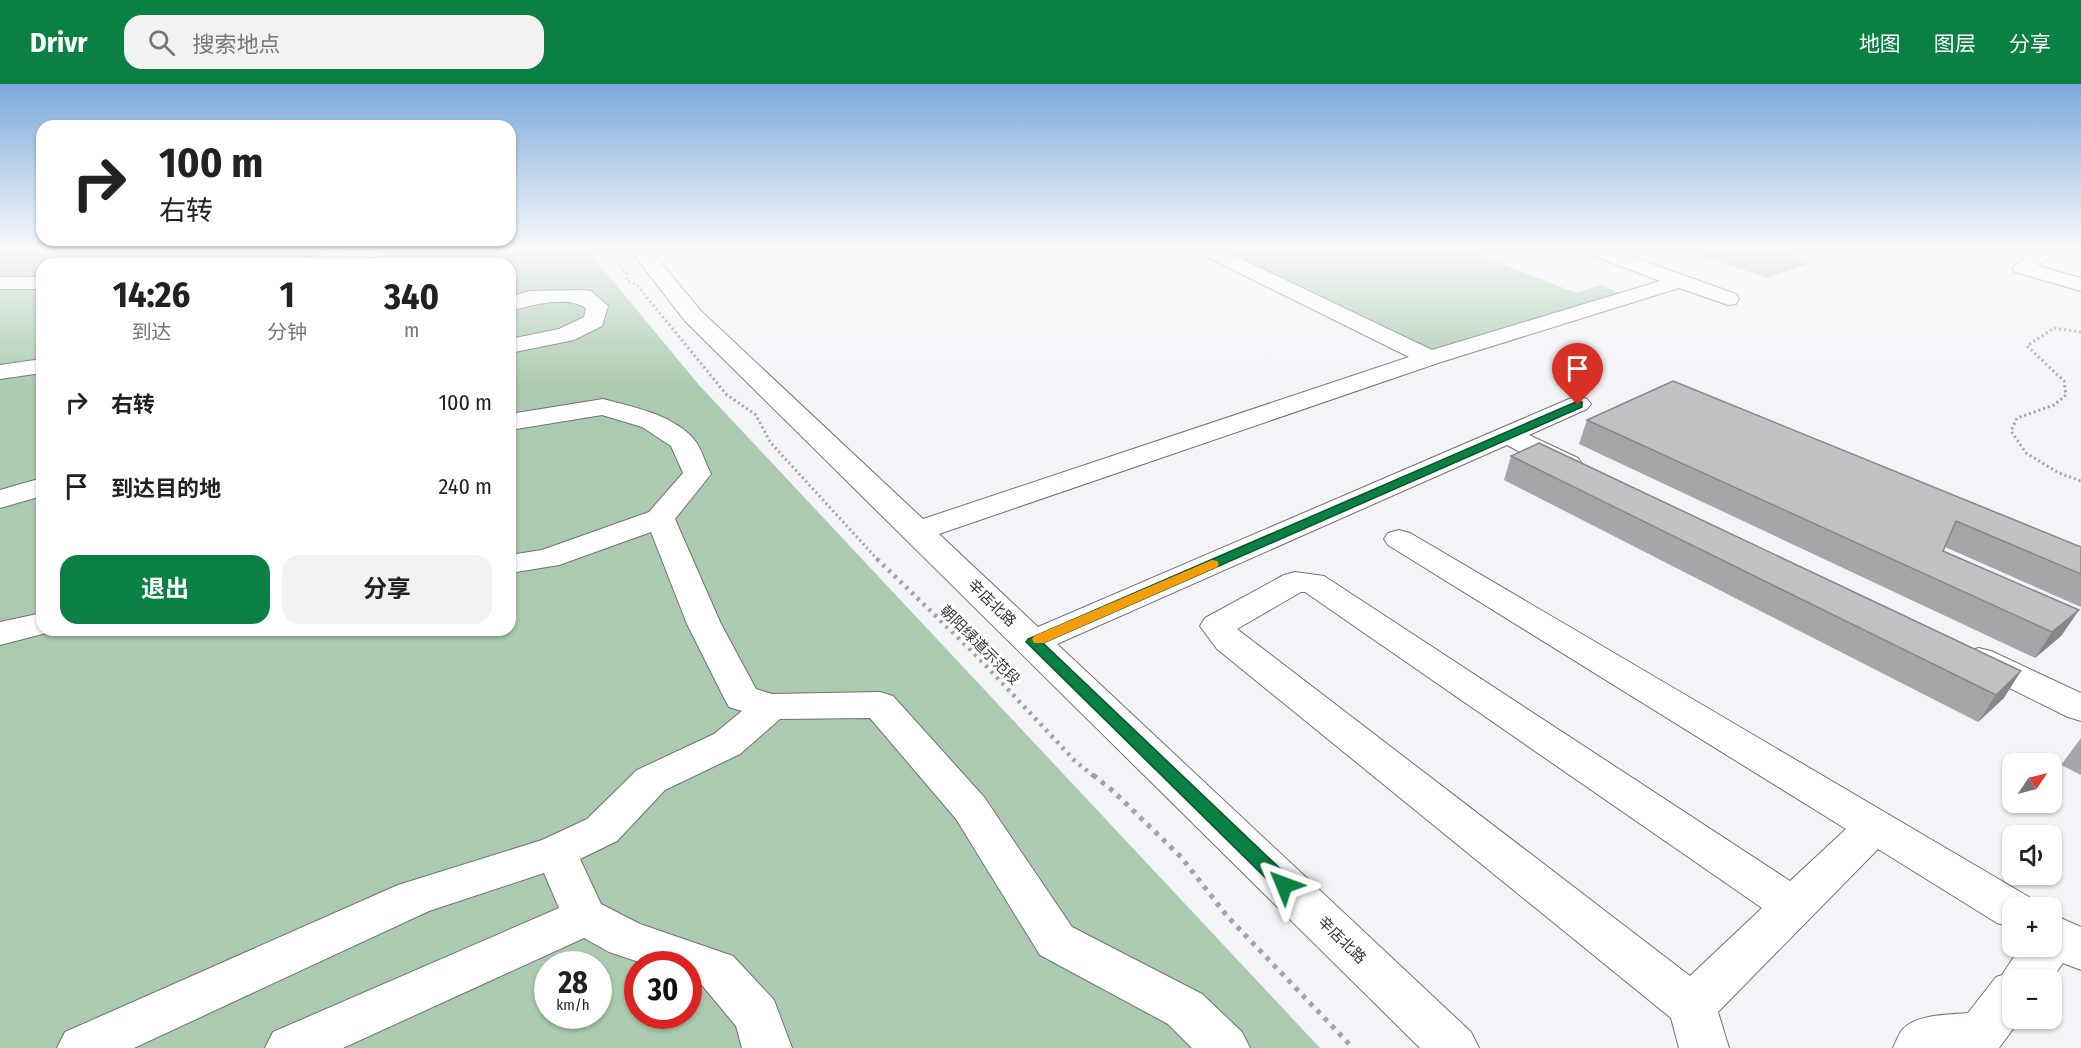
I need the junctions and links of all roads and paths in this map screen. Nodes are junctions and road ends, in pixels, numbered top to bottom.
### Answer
1 (646, 296) edge
2 (677, 296) edge
3 (1302, 296) edge
4 (1632, 296) edge
5 (1720, 296) edge
6 (1728, 299) dead end
7 (516, 302) edge
8 (2081, 332) edge
9 (516, 345) edge
10 (1430, 358) junction
11 (36, 367) edge
12 (0, 372) edge
13 (1578, 405) dead end
14 (516, 421) edge
15 (1507, 435) junction
16 (1593, 477) edge
17 (2081, 481) edge
18 (36, 490) edge
19 (0, 499) edge
20 (36, 504) edge
21 (0, 513) edge
22 (660, 518) junction
23 (918, 531) junction
24 (1399, 539) dead end
25 (516, 563) edge
26 (36, 625) edge
27 (0, 634) edge
28 (1033, 642) junction
29 (1951, 646) edge
30 (771, 707) junction
31 (2081, 708) edge
32 (1875, 826) junction
33 (556, 852) junction
34 (2002, 902) edge
35 (1793, 906) junction
36 (585, 917) junction
37 (2044, 957) edge
38 (2033, 969) edge
39 (2002, 1018) edge
40 (1698, 1027) edge
41 (1992, 1041) edge
42 (82, 1048) edge
43 (290, 1048) edge
44 (767, 1048) edge
45 (1225, 1048) edge
46 (1353, 1048) edge
47 (1454, 1048) edge
48 (1918, 1048) edge

1 - 46 path, 朝阳绿道示范段
2 - 23 street, 辛店北路
3 - 10 street
4 - 10 street
5 - 6 street
7 - 9 street
8 - 17 path
10 - 23 street
11 - 12 street
13 - 15 street
14 - 22 street
15 - 16 street
15 - 28 street
18 - 19 street
20 - 21 street
22 - 25 street
22 - 30 street
23 - 28 street, 辛店北路
24 - 32 street
26 - 27 street
28 - 47 street, 辛店北路
29 - 31 street
30 - 33 street
30 - 45 street
32 - 34 street
32 - 35 street
33 - 36 street
33 - 42 street
35 - 40 street
35 - 40 street
36 - 43 street
36 - 44 street
37 - 38 street
39 - 41 street
41 - 48 street

